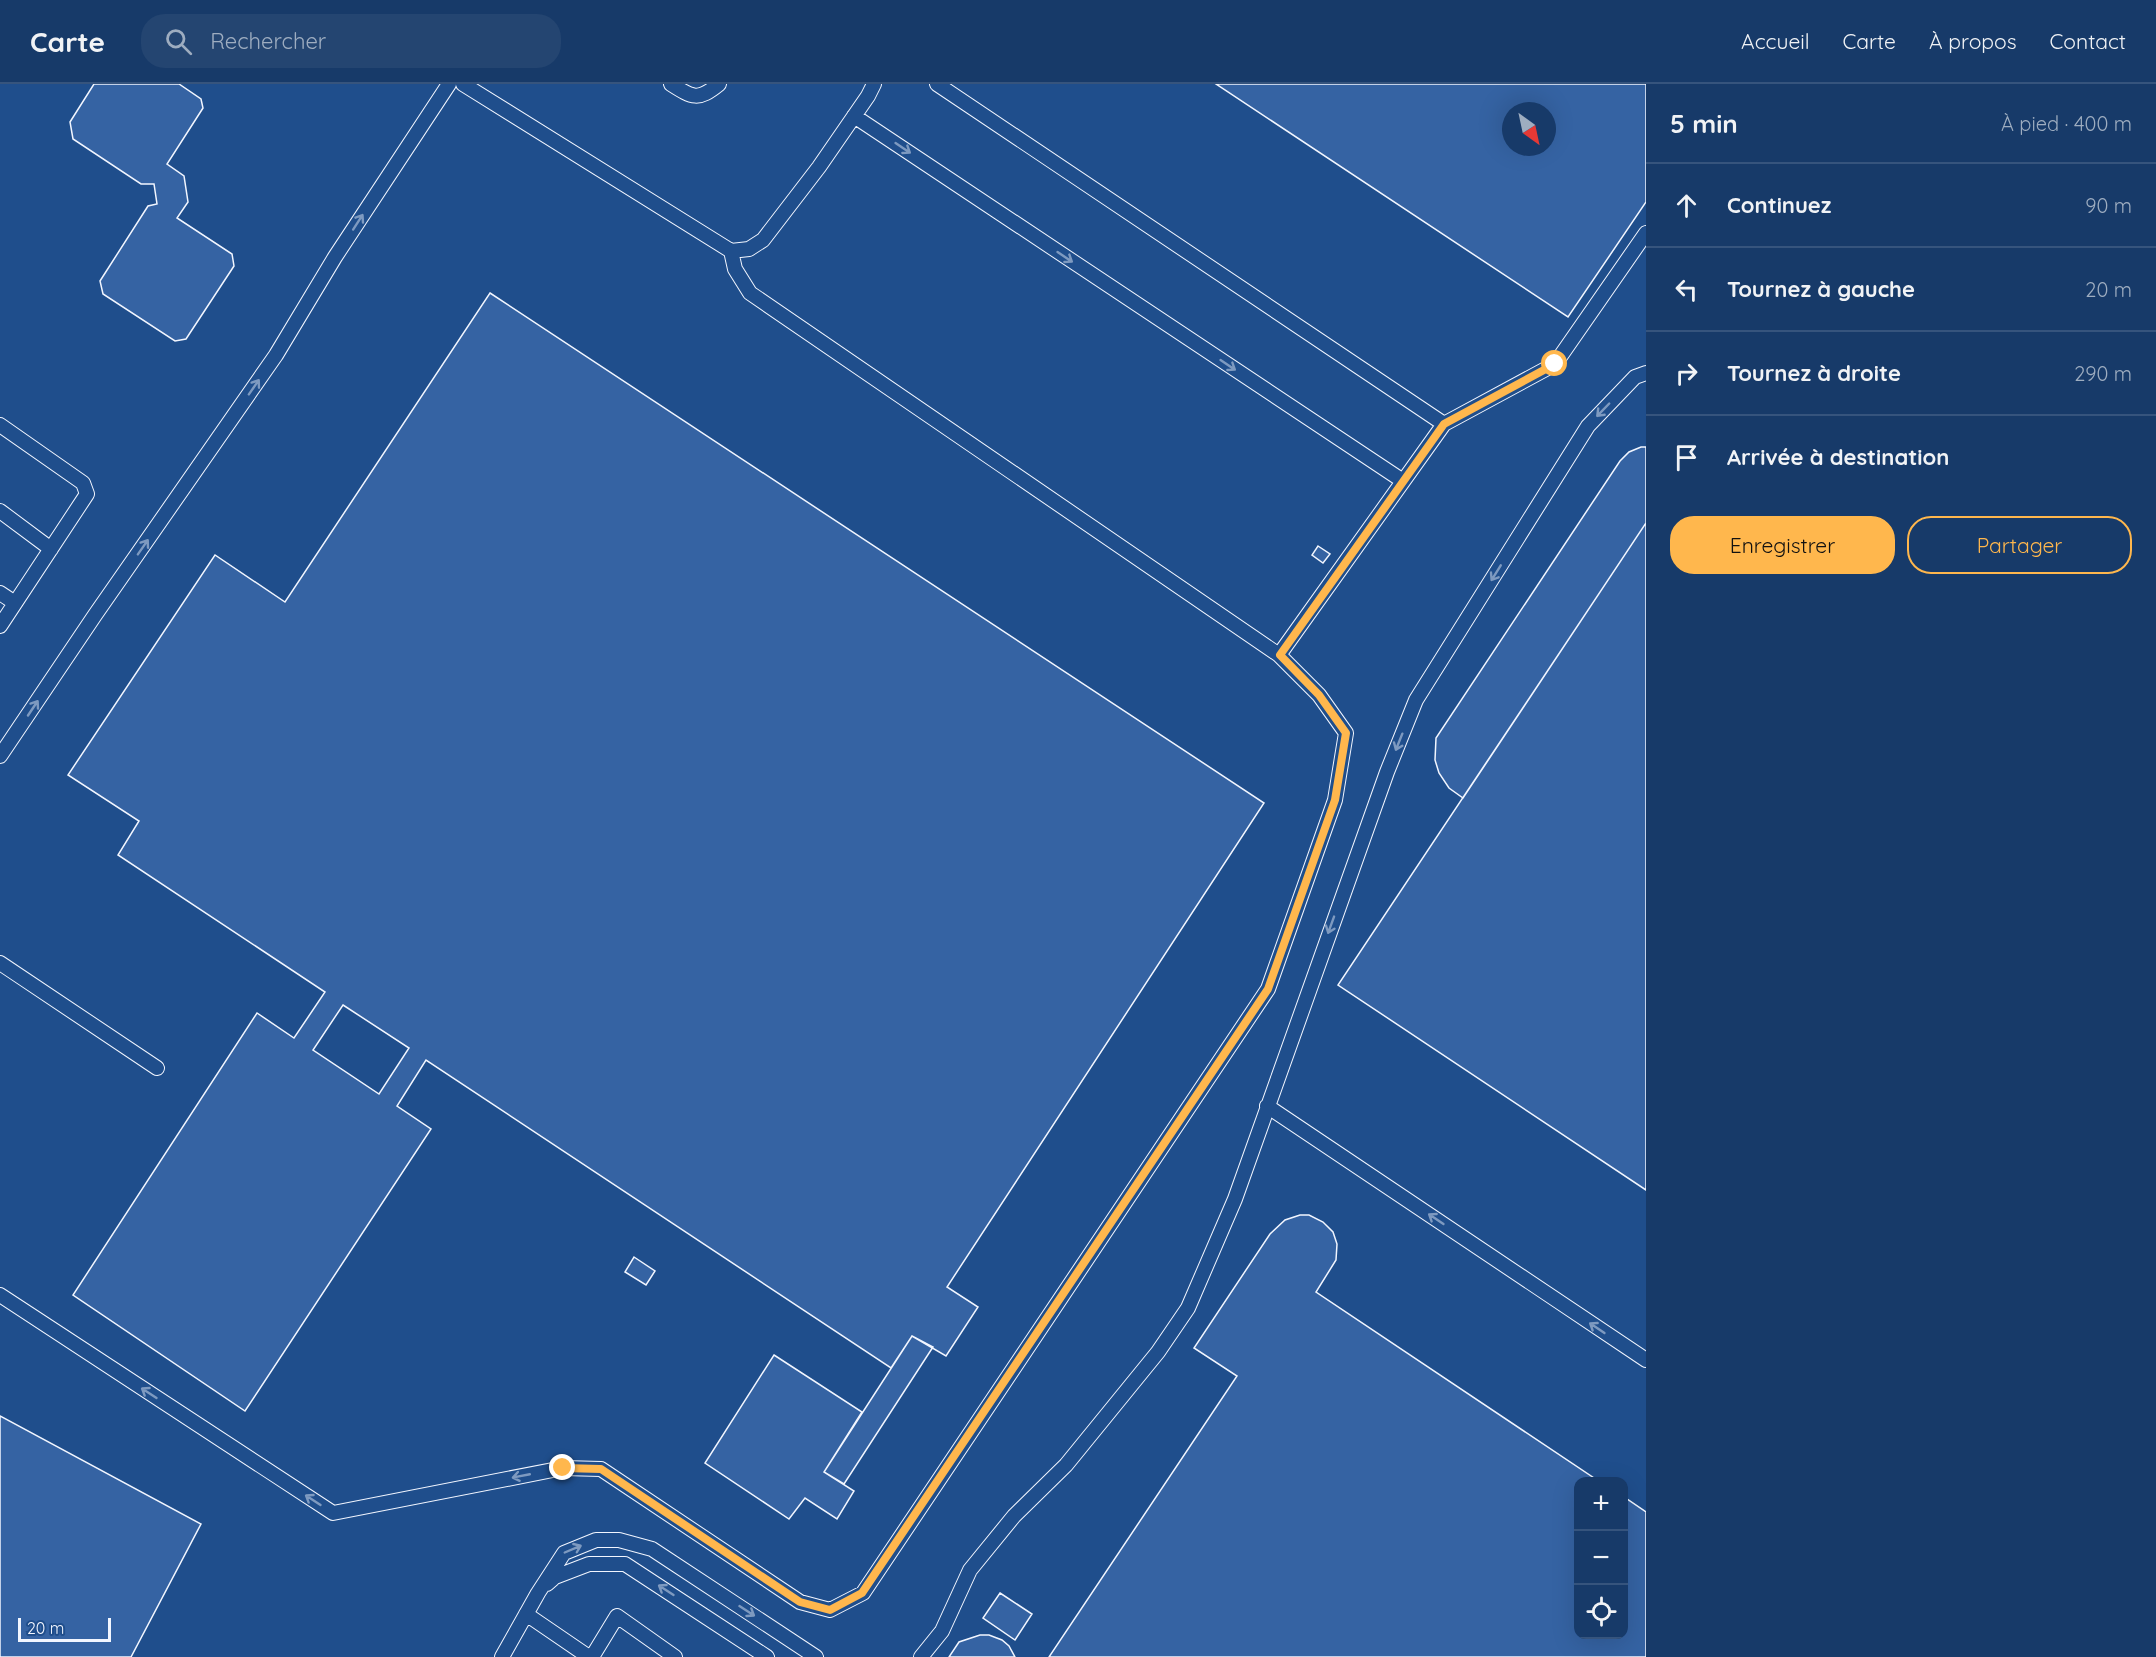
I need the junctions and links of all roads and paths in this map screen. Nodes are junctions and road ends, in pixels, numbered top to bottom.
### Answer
1 (449, 84) edge
2 (462, 84) edge
3 (671, 84) edge
4 (719, 84) edge
5 (874, 84) edge
6 (937, 84) edge
7 (854, 116) junction
8 (1646, 233) edge
9 (731, 250) junction
10 (1646, 373) edge
11 (1444, 424) junction
12 (0, 425) edge
13 (1403, 481) junction
14 (0, 511) edge
15 (51, 549) junction
16 (0, 593) edge
17 (15, 603) junction
18 (0, 626) edge
19 (1280, 655) junction
20 (0, 756) edge
21 (0, 963) edge
22 (157, 1068) dead end
23 (1267, 1106) junction
24 (0, 1295) edge
25 (1646, 1360) edge
26 (538, 1593) junction
27 (526, 1614) junction
28 (502, 1657) edge
29 (591, 1657) edge
30 (675, 1657) edge
31 (767, 1657) edge
32 (816, 1657) edge
33 (921, 1657) edge

20 -> 1 lane
2 - 9 lane
3 - 4 lane
5 - 7 lane
6 - 11 lane
7 - 9 lane
7 -> 13 lane
8 - 11 lane
9 - 19 lane
10 -> 23 lane
11 - 13 lane
12 - 15 lane
13 - 19 lane
14 - 15 lane
15 - 17 lane
16 - 17 lane
17 - 18 lane
19 -> 24 lane
21 - 22 lane
25 -> 23 lane
23 - 33 lane
26 - 27 lane
31 -> 26 lane
26 -> 32 lane
27 - 28 lane
27 - 29 lane
29 - 30 lane

